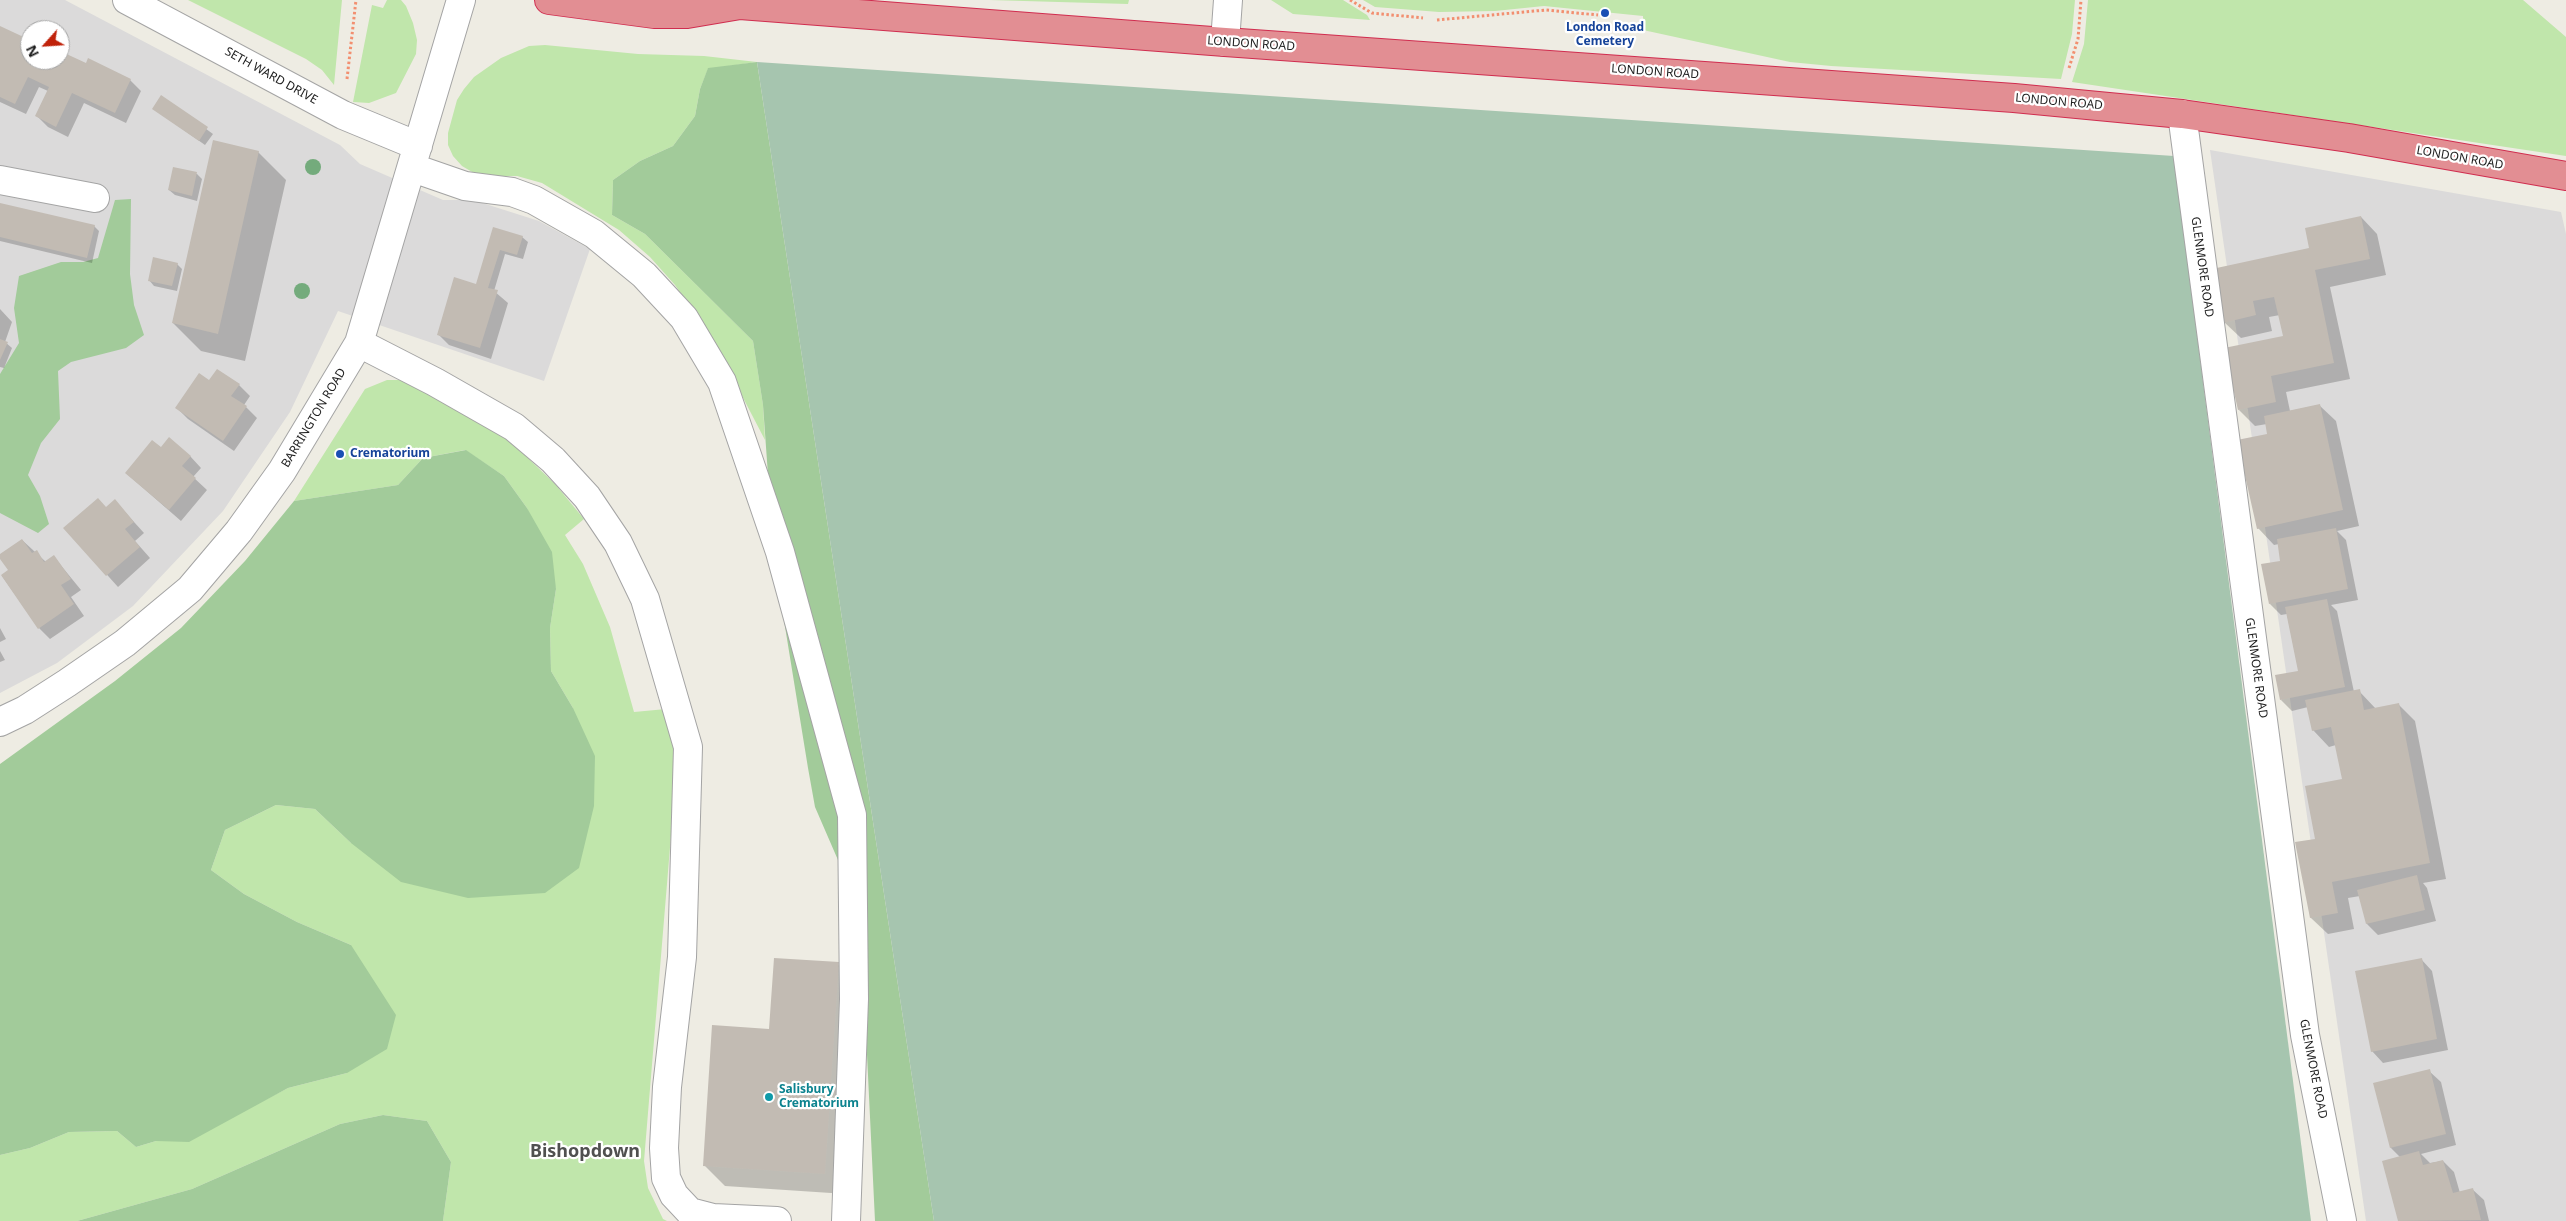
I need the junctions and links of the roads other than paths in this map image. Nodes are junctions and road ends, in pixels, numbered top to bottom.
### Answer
1 (127, 0) edge
2 (461, 0) edge
3 (549, 0) edge
4 (1228, 0) edge
5 (734, 2) edge
6 (1225, 42) junction
7 (2182, 114) junction
8 (415, 157) junction
9 (2566, 176) edge
10 (0, 180) edge
11 (95, 198) dead end
12 (359, 343) junction
13 (0, 722) edge
14 (695, 1217) edge
15 (777, 1221) edge
16 (846, 1221) edge
17 (2342, 1221) edge

1 - 8 street, SETH WARD DRIVE
2 - 8 street, BARRINGTON ROAD
3 - 5 highway, LONDON ROAD
4 - 6 street
5 - 6 highway, LONDON ROAD
6 - 7 highway, LONDON ROAD
7 - 9 highway, LONDON ROAD
7 - 17 street, GLENMORE ROAD
8 - 12 street, BARRINGTON ROAD
8 - 16 street, SETH WARD DRIVE
10 - 11 street
12 - 13 street, BARRINGTON ROAD
12 - 14 street
14 - 15 street

